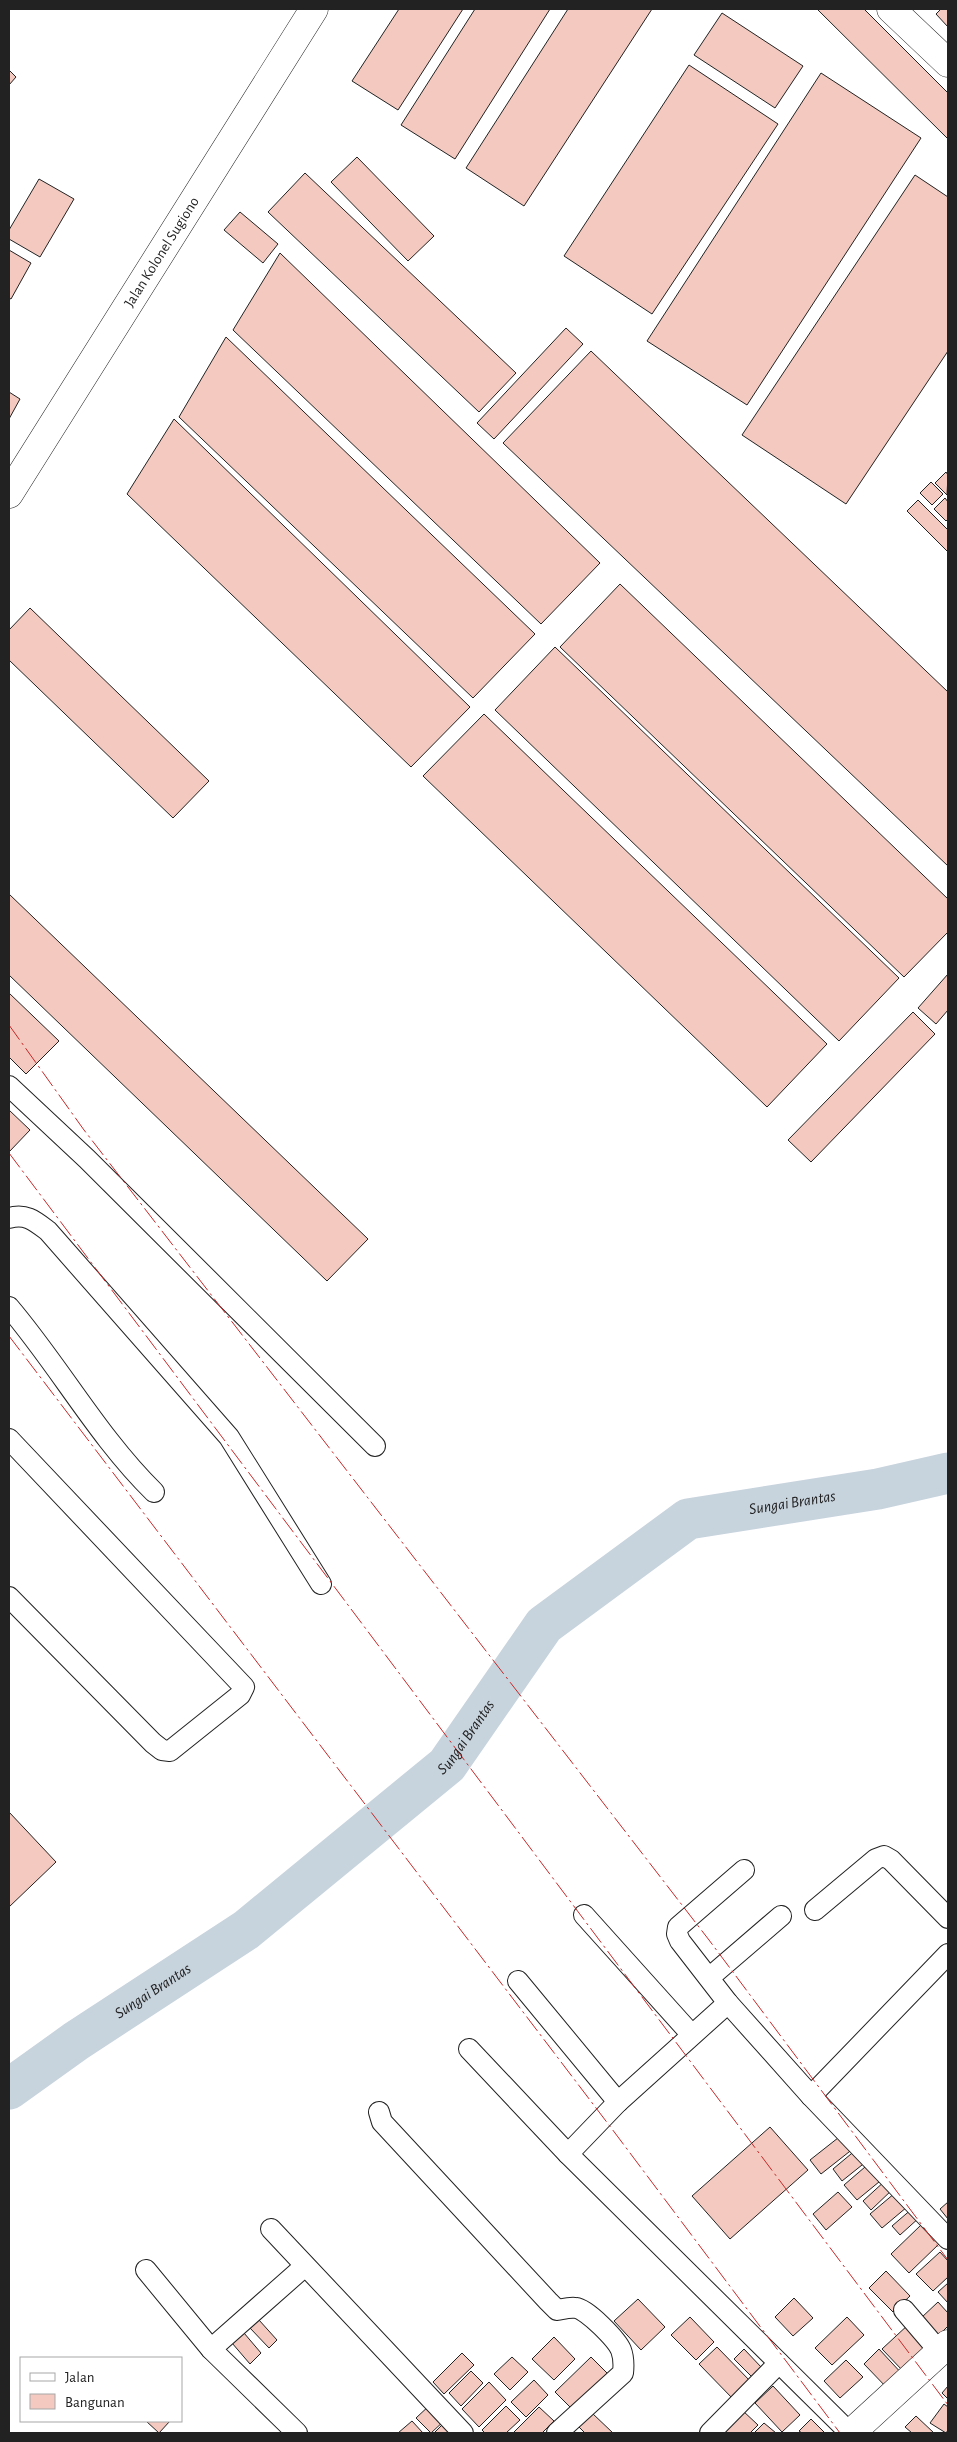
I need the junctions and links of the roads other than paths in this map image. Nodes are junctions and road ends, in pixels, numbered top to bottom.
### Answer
1 (314, 9) edge
2 (891, 9) edge
3 (948, 63) edge
4 (9, 494) edge
5 (9, 1086) edge
6 (9, 1218) edge
7 (9, 1307) edge
8 (9, 1439) edge
9 (375, 1446) dead end
10 (154, 1492) dead end
11 (321, 1584) dead end
12 (9, 1597) edge
13 (744, 1870) dead end
14 (815, 1910) dead end
15 (584, 1915) dead end
16 (781, 1916) dead end
17 (948, 1918) edge
18 (948, 1954) edge
19 (710, 1977) junction
20 (518, 1981) dead end
21 (728, 2003) junction
22 (691, 2034) junction
23 (469, 2049) dead end
24 (811, 2096) junction
25 (618, 2102) junction
26 (379, 2112) dead end
27 (568, 2154) junction
28 (271, 2229) dead end
29 (948, 2239) edge
30 (305, 2266) junction
31 (146, 2270) dead end
32 (904, 2310) dead end
33 (944, 2348) edge
34 (211, 2349) junction
35 (778, 2363) junction
36 (297, 2433) edge
37 (463, 2433) edge
38 (557, 2433) edge
39 (710, 2433) edge
40 (851, 2433) edge

1 - 4 main road, Jalan Kolonel Sugiono
2 - 3 main road
5 - 9 street
6 - 11 street
7 - 10 street
8 - 12 street
13 - 19 street
14 - 17 street
15 - 22 street
16 - 19 street
18 - 24 street
19 - 21 street
20 - 25 street
21 - 22 street
21 - 24 street
22 - 25 street
23 - 27 street
24 - 29 street
25 - 27 street
26 - 38 street
27 - 35 street
28 - 30 street
30 - 34 street
30 - 37 street
31 - 34 street
32 - 33 street
33 - 40 main road
34 - 36 street
35 - 39 street
35 - 40 street

